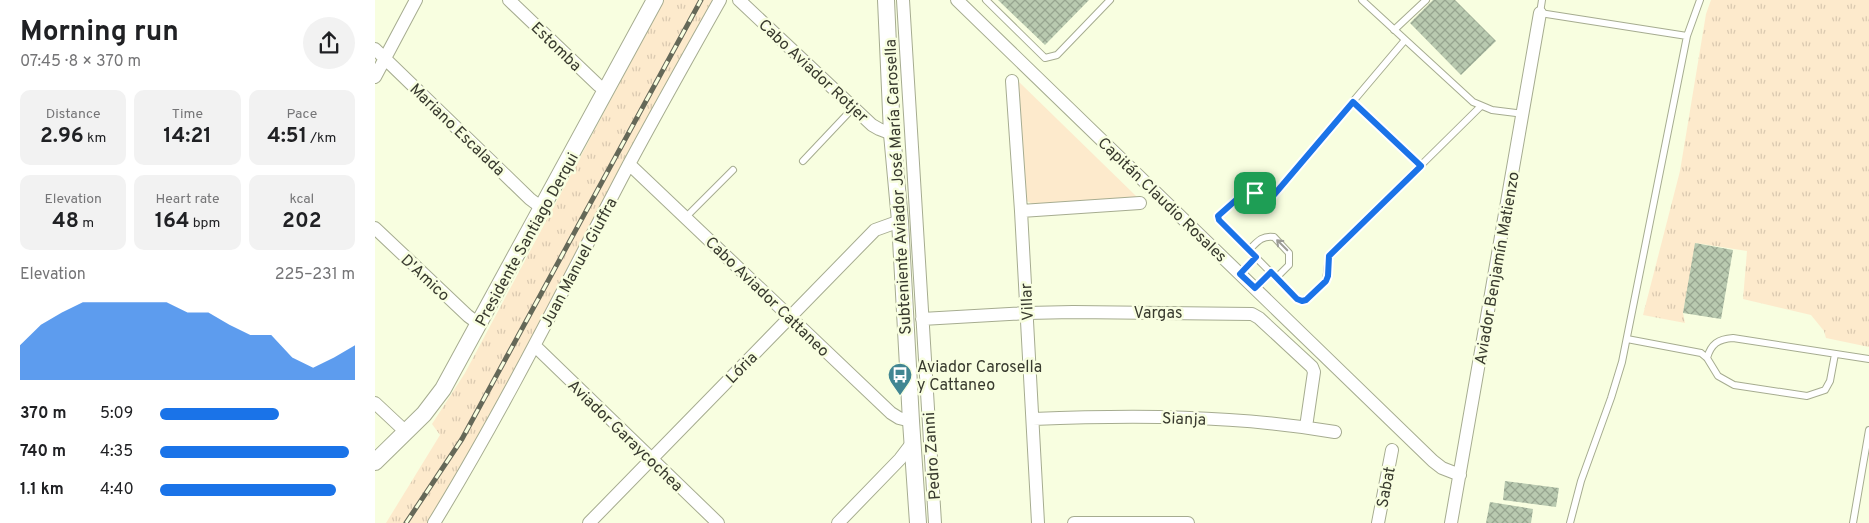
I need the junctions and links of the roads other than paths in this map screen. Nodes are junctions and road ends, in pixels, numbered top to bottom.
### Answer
1 (416, 0) edge
2 (509, 0) edge
3 (655, 0) edge
4 (720, 0) edge
5 (739, 0) edge
6 (886, 0) edge
7 (903, 0) edge
8 (957, 0) edge
9 (986, 0) edge
10 (1110, 0) edge
11 (1362, 0) edge
12 (1425, 0) edge
13 (1701, 0) edge
14 (1541, 6) edge
15 (1394, 30) junction
16 (1687, 36) junction
17 (1405, 40) junction
18 (375, 49) edge
19 (385, 58) junction
20 (375, 77) edge
21 (1013, 81) dead end
22 (606, 91) junction
23 (1353, 102) junction
24 (1481, 106) junction
25 (854, 108) junction
26 (1523, 114) junction
27 (892, 134) junction
28 (803, 161) dead end
29 (629, 164) junction
30 (1421, 166) junction
31 (733, 170) dead end
32 (1140, 204) dead end
33 (542, 208) junction
34 (1021, 211) junction
35 (685, 218) junction
36 (899, 221) junction
37 (375, 228) edge
38 (1249, 250) junction
39 (1256, 257) junction
40 (1271, 272) junction
41 (1240, 274) junction
42 (1276, 278) junction
43 (1255, 288) junction
44 (1027, 313) junction
45 (789, 318) junction
46 (922, 319) junction
47 (479, 324) junction
48 (1627, 339) junction
49 (535, 346) junction
50 (1835, 354) junction
51 (1707, 358) junction
52 (1869, 359) edge
53 (375, 403) edge
54 (1033, 419) junction
55 (911, 421) junction
56 (1307, 427) junction
57 (1869, 430) edge
58 (406, 432) junction
59 (1335, 432) dead end
60 (913, 442) junction
61 (1392, 450) dead end
62 (650, 459) junction
63 (375, 462) edge
64 (1460, 475) junction
65 (434, 523) edge
66 (589, 523) edge
67 (718, 523) edge
68 (838, 523) edge
69 (918, 523) edge
70 (935, 523) edge
71 (1038, 523) edge
72 (1074, 523) edge
73 (1188, 523) edge
74 (1378, 523) edge
75 (1451, 523) edge
76 (1570, 523) edge
77 (1853, 523) edge

1 - 19 street
2 - 22 street, Estomba
3 - 22 street, Presidente Santiago Derqui
4 - 29 street, Juan Manuel Giuffra
5 - 25 street, Cabo Aviador Rotjer
6 - 27 street, Subteniente Aviador José María Carosella
7 - 46 street, Pedro Zanni
8 - 41 street, Capitán Claudio Rosales
9 - 10 lane
11 - 15 lane
12 - 15 lane
13 - 16 lane
14 - 16 lane
14 - 26 street, Aviador Benjamín Matienzo
15 - 17 lane
16 - 48 lane
17 - 23 lane
17 - 24 lane
18 - 19 street, Mariano Escalada
19 - 20 street
19 - 33 street, Mariano Escalada
21 - 34 street, Villar
22 - 33 street, Presidente Santiago Derqui
23 - 30 lane
23 - 38 lane
24 - 26 lane
24 - 30 lane
25 - 27 street, Cabo Aviador Rotjer
25 - 28 lane
26 - 64 street, Aviador Benjamín Matienzo
27 - 36 street, Subteniente Aviador José María Carosella
29 - 35 street, Cabo Aviador Cattaneo
29 - 49 street, Juan Manuel Giuffra
30 - 42 lane
31 - 35 lane
32 - 34 street
33 - 47 street, Presidente Santiago Derqui
34 - 44 street, Villar
35 - 45 street, Cabo Aviador Cattaneo
36 - 45 street, Lória
36 - 55 street, Subteniente Aviador José María Carosella
37 - 47 street, D'Amico
38 - 39 lane
42 -> 38 lane
39 - 40 lane
39 - 41 lane
40 - 42 lane
40 - 43 lane
41 - 43 street, Capitán Claudio Rosales
43 - 64 street, Capitán Claudio Rosales
44 - 46 street, Vargas
44 - 54 street, Villar
44 - 56 street, Vargas
45 - 55 street, Cabo Aviador Cattaneo
45 - 62 street, Lória
46 - 70 street, Pedro Zanni
47 - 58 street, Presidente Santiago Derqui
48 - 51 lane
48 - 76 lane
49 - 62 street, Aviador Garaycochea
49 - 65 street, Juan Manuel Giuffra
50 - 51 lane
50 - 51 lane
50 - 52 lane
53 - 58 street
54 - 56 street, Sianja
54 - 71 street, Villar
55 - 60 street, Subteniente Aviador José María Carosella
56 - 59 street, Sianja
57 - 77 lane
58 - 63 street, Presidente Santiago Derqui
60 - 68 street
60 - 69 street, Subteniente Aviador José María Carosella
61 - 74 street, Sabat
62 - 66 street, Lória
62 - 67 street, Aviador Garaycochea
64 - 75 street, Aviador Benjamín Matienzo
72 - 73 street

